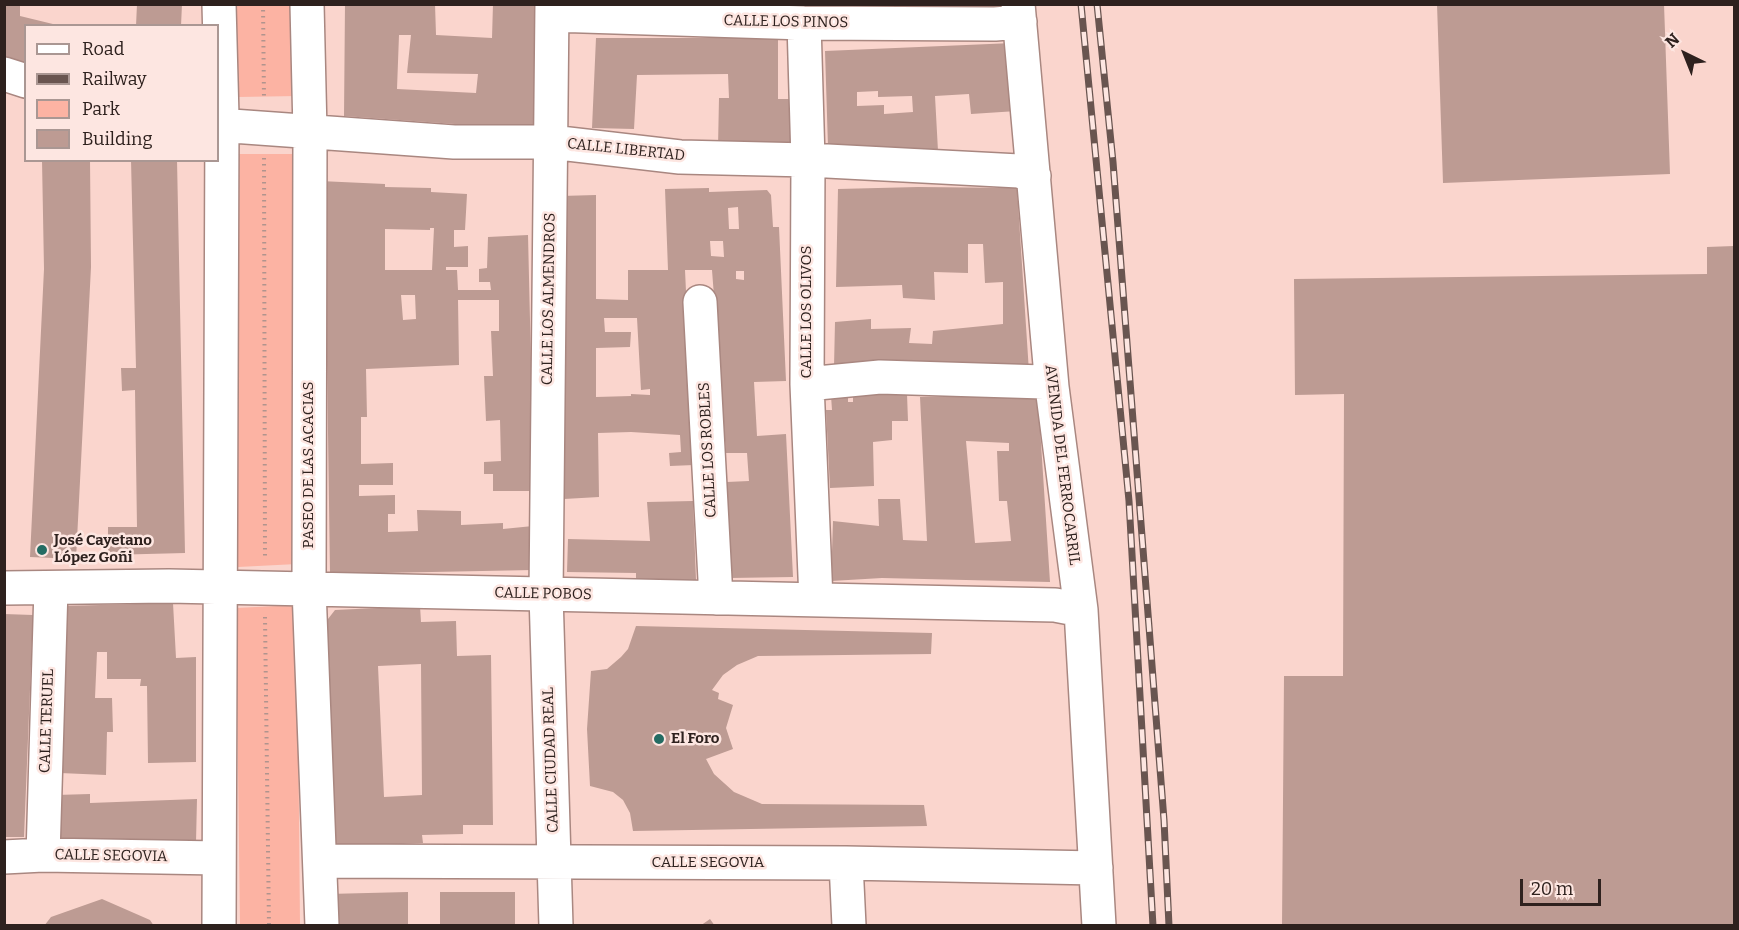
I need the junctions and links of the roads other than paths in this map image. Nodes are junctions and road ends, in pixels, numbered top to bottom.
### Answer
1 (219, 4) edge
2 (307, 4) edge
3 (552, 10) edge
4 (1019, 13) edge
5 (804, 23) junction
6 (4, 74) edge
7 (24, 80) edge
8 (220, 125) edge
9 (310, 132) junction
10 (552, 142) junction
11 (808, 160) junction
12 (1034, 176) junction
13 (700, 302) dead end
14 (807, 384) junction
15 (1052, 387) junction
16 (4, 588) edge
17 (51, 588) junction
18 (219, 588) junction
19 (309, 590) junction
20 (546, 594) junction
21 (716, 598) junction
22 (816, 600) junction
23 (1081, 610) junction
24 (43, 855) junction
25 (4, 857) edge
26 (219, 858) junction
27 (320, 861) junction
28 (554, 862) junction
29 (846, 863) junction
30 (1096, 868) junction
31 (219, 926) edge
32 (322, 926) edge
33 (556, 926) edge
34 (849, 926) edge
35 (1099, 926) edge

1 - 8 street
2 - 9 street, PASEO DE LAS ACACIAS
3 - 5 street, CALLE LOS PINOS
3 - 10 street, CALLE LOS ALMENDROS
4 - 5 street, CALLE LOS PINOS
4 - 12 street, AVENIDA DEL FERROCARRIL
5 - 11 street, CALLE LOS OLIVOS
6 - 7 street
8 - 9 street, CALLE LIBERTAD
8 - 18 street
9 - 10 street, CALLE LIBERTAD
9 - 19 street, PASEO DE LAS ACACIAS
10 - 11 street, CALLE LIBERTAD
10 - 20 street, CALLE LOS ALMENDROS
11 - 12 street, CALLE LIBERTAD
11 - 14 street, CALLE LOS OLIVOS
12 - 15 street, AVENIDA DEL FERROCARRIL
13 - 21 street, CALLE LOS ROBLES
14 - 15 street
14 - 22 street, CALLE LOS OLIVOS
15 - 23 street, AVENIDA DEL FERROCARRIL
16 - 17 street, CALLE POBOS
17 - 18 street, CALLE POBOS
17 - 24 street, CALLE TERUEL
18 - 19 street, CALLE POBOS
18 - 26 street
19 - 20 street, CALLE POBOS
19 - 27 street, PASEO DE LAS ACACIAS
20 - 21 street, CALLE POBOS
20 - 28 street, CALLE CIUDAD REAL
21 - 22 street, CALLE POBOS
22 - 23 street, CALLE POBOS
23 - 30 street, AVENIDA DEL FERROCARRIL
24 - 25 street, CALLE SEGOVIA
24 - 26 street, CALLE SEGOVIA
26 - 31 street
27 - 28 street, CALLE SEGOVIA
27 - 32 street, PASEO DE LAS ACACIAS
28 - 29 street, CALLE SEGOVIA
28 - 33 street, CALLE CIUDAD REAL
29 - 30 street, CALLE SEGOVIA
29 - 34 street
30 - 35 street, AVENIDA DEL FERROCARRIL

